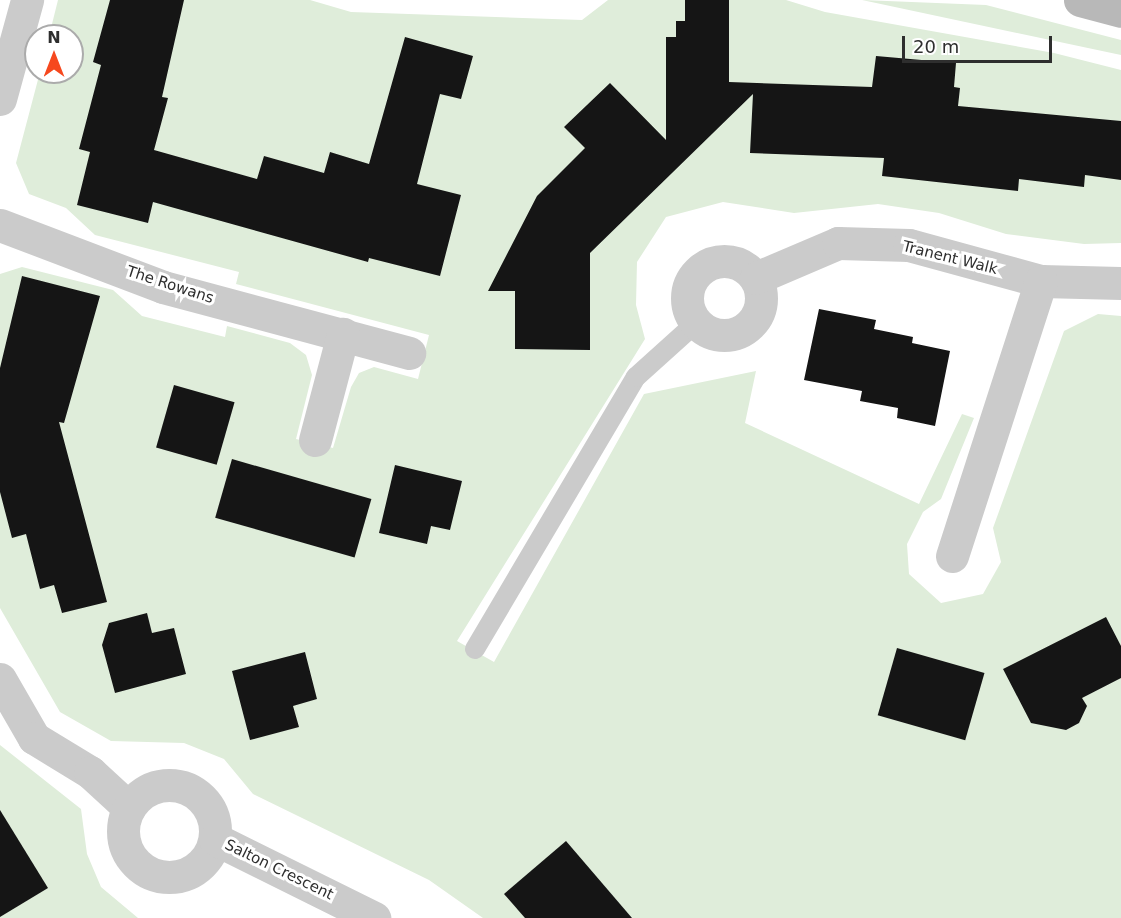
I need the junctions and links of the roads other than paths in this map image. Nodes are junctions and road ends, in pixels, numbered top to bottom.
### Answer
1 (27, 0) edge
2 (1080, 0) edge
3 (1121, 11) edge
4 (0, 99) edge
5 (0, 225) edge
6 (756, 278) junction
7 (1041, 281) junction
8 (1121, 283) edge
9 (696, 322) junction
10 (343, 334) junction
11 (409, 352) dead end
12 (315, 440) dead end
13 (952, 556) dead end
14 (476, 649) dead end
15 (0, 679) edge
16 (129, 808) junction
17 (215, 839) junction
18 (374, 918) edge

1 - 4 street
2 - 3 street
5 - 10 street, The Rowans
6 - 7 street, Tranent Walk
6 - 9 street
6 - 9 street
7 - 8 street, Tranent Walk
7 - 13 street
9 - 14 lane
10 - 11 street, The Rowans
10 - 12 street
15 - 16 street
16 - 17 street, Salton Crescent
16 - 17 street, Salton Crescent
17 - 18 street, Salton Crescent

